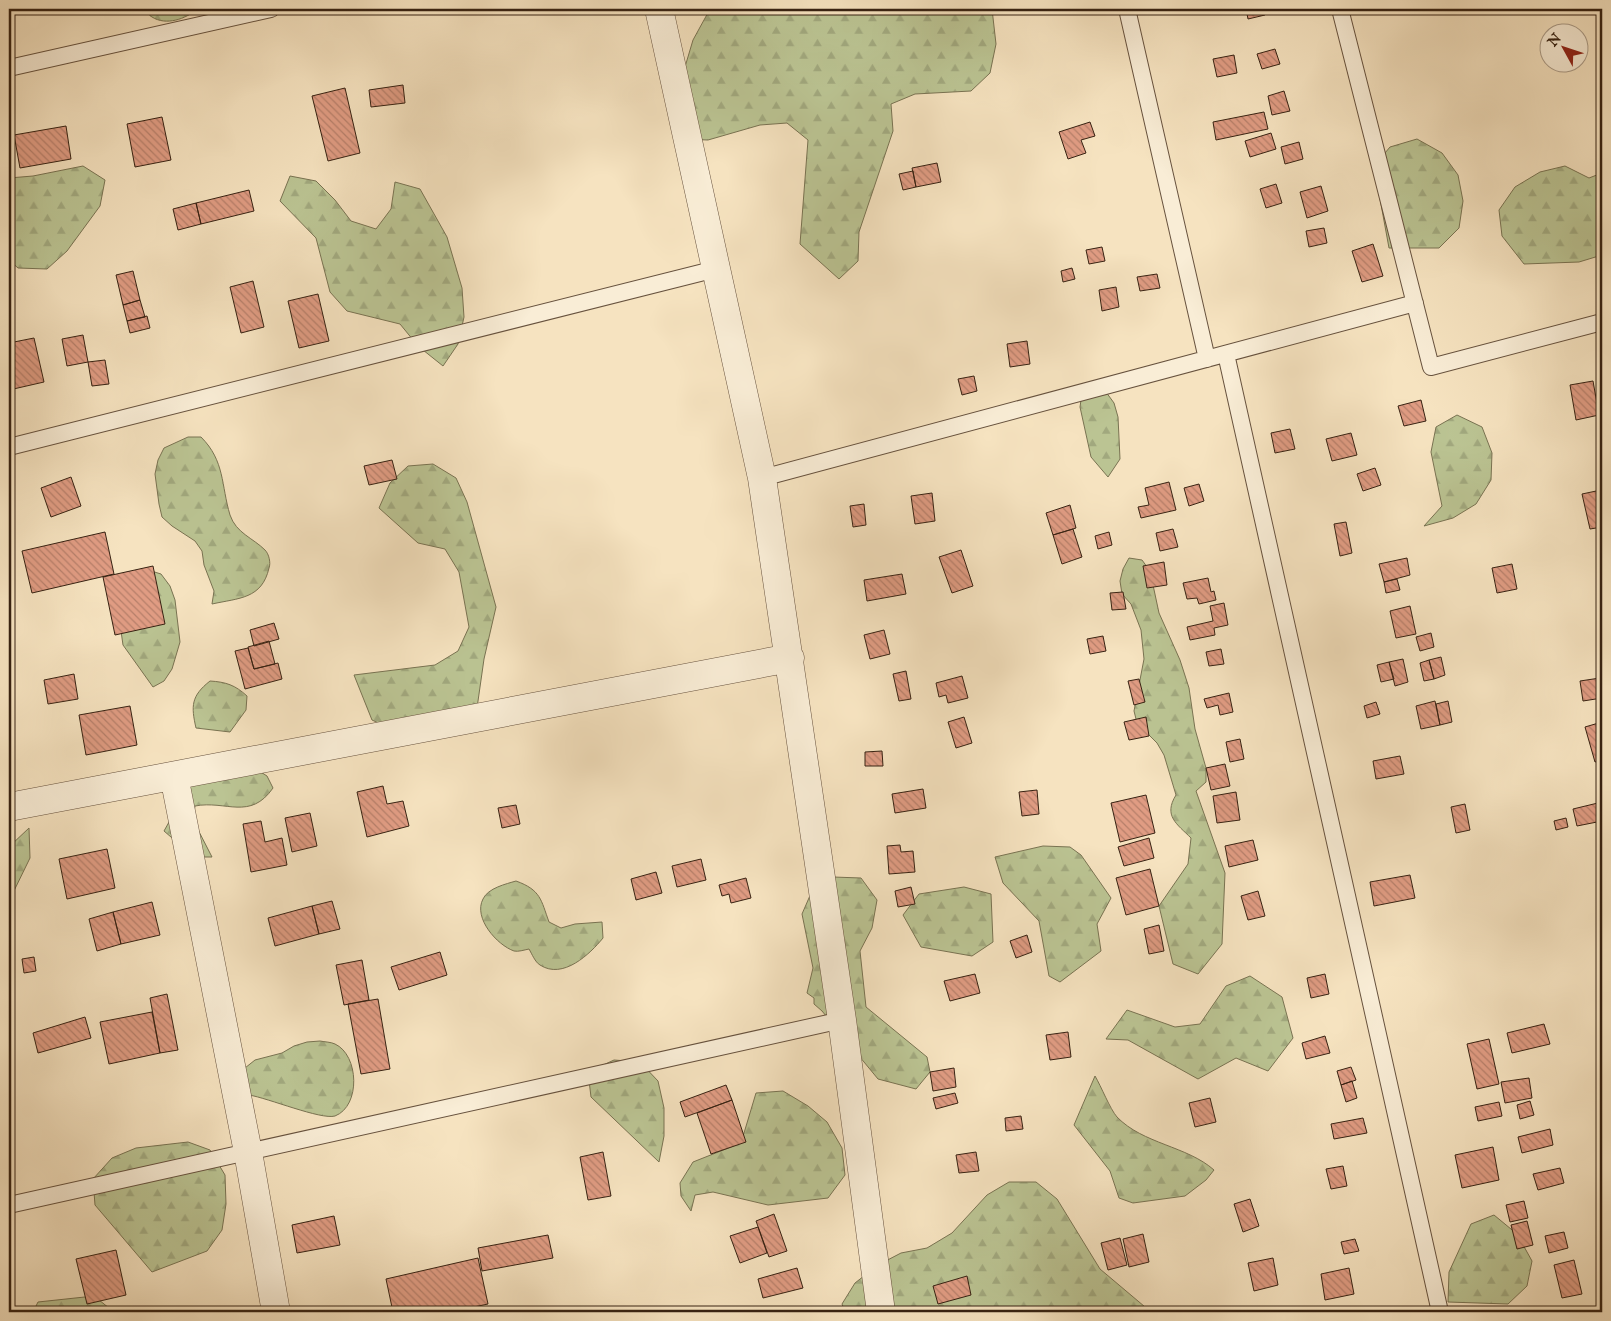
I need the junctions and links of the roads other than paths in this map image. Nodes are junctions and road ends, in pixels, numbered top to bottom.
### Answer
1 (271, 9) edge
2 (659, 9) edge
3 (1127, 9) edge
4 (1340, 9) edge
5 (207, 16) edge
6 (9, 68) edge
7 (716, 269) junction
8 (1415, 304) junction
9 (1602, 322) edge
10 (1226, 354) junction
11 (1207, 359) junction
12 (9, 447) edge
13 (762, 478) junction
14 (790, 658) junction
15 (174, 776) junction
16 (9, 807) edge
17 (842, 1020) junction
18 (248, 1152) junction
19 (9, 1205) edge
20 (276, 1312) edge
21 (881, 1312) edge
22 (1440, 1312) edge

1 - 5 lane
2 - 7 street
3 - 11 lane
4 - 8 lane
5 - 6 lane
7 - 12 lane
7 - 13 street
8 - 9 lane
8 - 10 lane
10 - 11 lane
10 - 22 lane
11 - 13 lane
13 - 14 street
14 - 15 street
14 - 17 street
15 - 16 street
15 - 18 street
17 - 18 lane
17 - 21 street
18 - 19 lane
18 - 20 street

